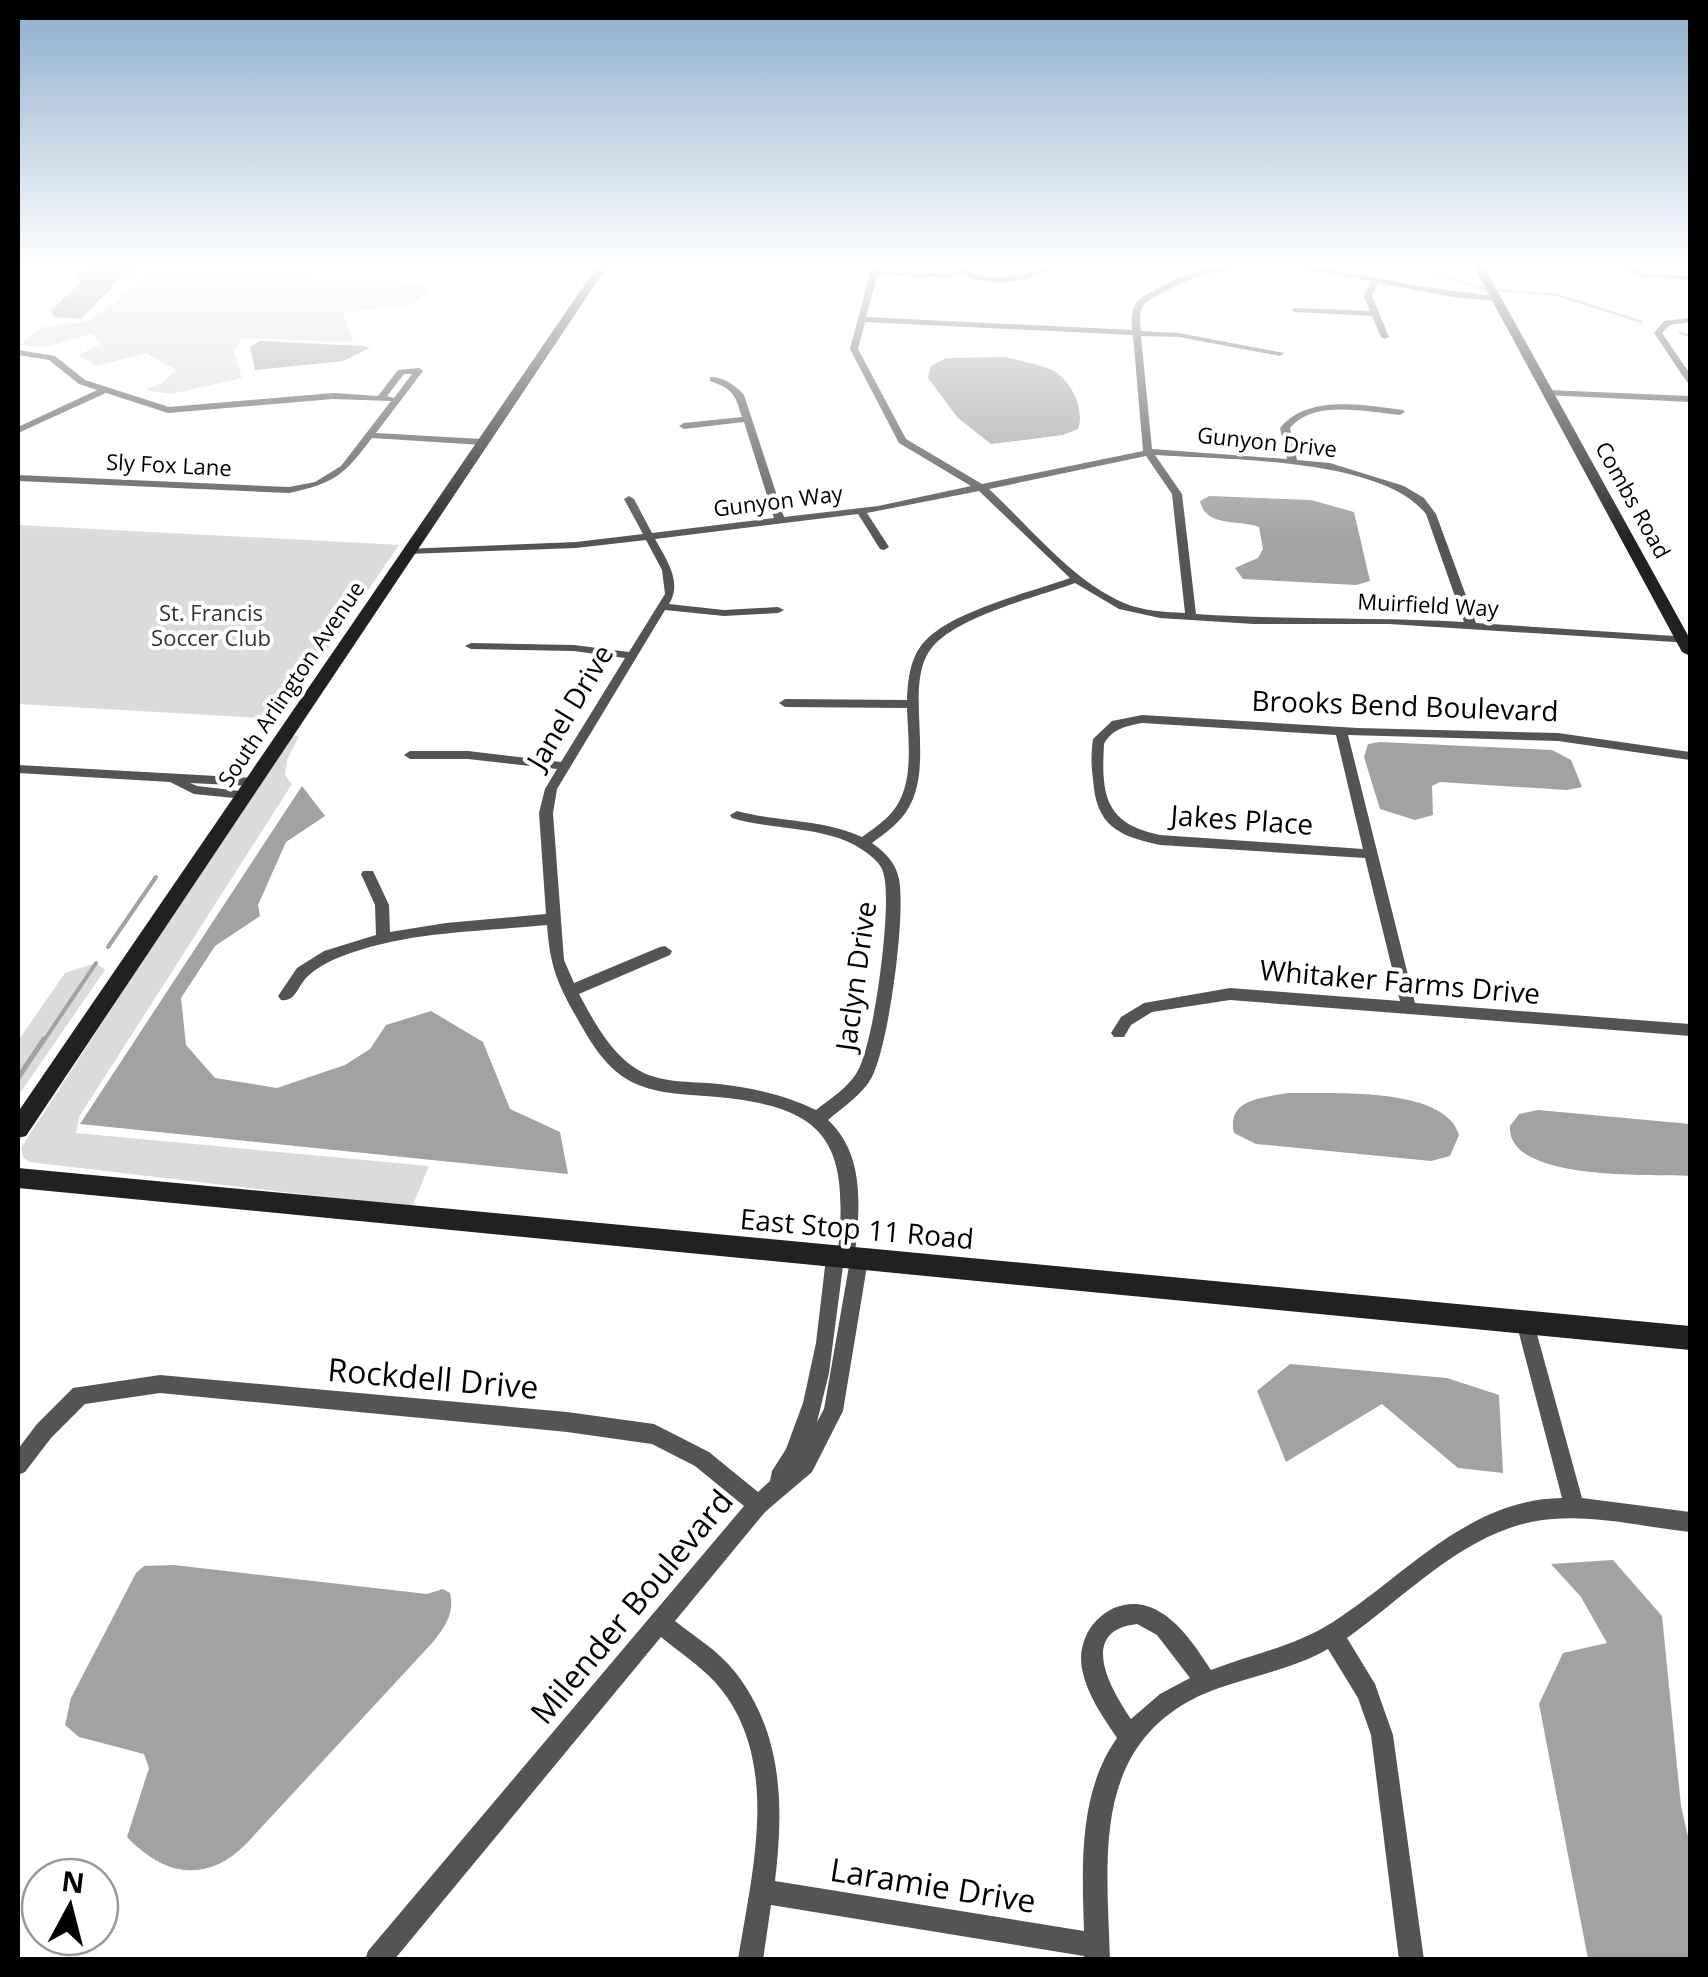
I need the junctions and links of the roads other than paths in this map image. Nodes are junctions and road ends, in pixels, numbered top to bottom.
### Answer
1 (46, 357) edge
2 (539, 357) edge
3 (858, 357) edge
4 (1139, 357) edge
5 (1529, 357) edge
6 (1675, 357) edge
7 (714, 380) dead end
8 (1690, 380) edge
9 (104, 390) junction
10 (1548, 393) junction
11 (381, 398) junction
12 (1690, 399) edge
13 (398, 400) junction
14 (1400, 412) dead end
15 (748, 420) junction
16 (684, 426) dead end
17 (18, 430) edge
18 (374, 432) junction
19 (484, 438) junction
20 (1148, 453) junction
21 (1292, 460) junction
22 (18, 478) edge
23 (980, 488) junction
24 (629, 499) dead end
25 (862, 511) junction
26 (780, 521) junction
27 (649, 536) junction
28 (412, 543) junction
29 (884, 547) dead end
30 (480, 548) junction
31 (1077, 579) junction
32 (664, 608) junction
33 (778, 610) dead end
34 (1191, 617) junction
35 (1472, 626) junction
36 (1688, 644) edge
37 (471, 646) dead end
38 (633, 656) junction
39 (786, 703) dead end
40 (916, 704) junction
41 (1340, 731) junction
42 (1690, 748) edge
43 (1673, 751) junction
44 (410, 754) dead end
45 (1690, 756) edge
46 (562, 766) junction
47 (18, 769) edge
48 (248, 789) junction
49 (737, 816) dead end
50 (1114, 822) joint
51 (863, 842) junction
52 (1371, 854) junction
53 (368, 874) dead end
54 (552, 919) junction
55 (383, 936) junction
56 (666, 951) dead end
57 (572, 991) junction
58 (286, 996) dead end
59 (1409, 1009) junction
60 (1690, 1030) edge
61 (1119, 1034) dead end
62 (819, 1118) junction
63 (18, 1129) edge
64 (18, 1178) edge
65 (846, 1259) junction
66 (1525, 1322) junction
67 (1690, 1338) edge
68 (18, 1465) edge
69 (758, 1505) junction
70 (1574, 1509) junction
71 (1690, 1522) edge
72 (661, 1623) junction
73 (1332, 1634) junction
74 (1206, 1682) junction
75 (1130, 1738) junction
76 (760, 1891) junction
77 (1097, 1952) edge
78 (377, 1960) edge
79 (750, 1960) edge
80 (1412, 1960) edge

1 - 9 street
2 - 19 street, South Arlington Avenue
3 - 23 street, Muirfield Way
4 - 20 street
5 - 10 street, Combs Road
6 - 8 street
7 - 15 street
9 - 11 street
9 - 17 street
10 - 12 street
10 - 36 street, Combs Road
11 - 13 street
11 - 13 street
13 - 18 street
14 - 21 street
15 - 16 street
15 - 26 street
18 - 19 street
18 - 22 street, Sly Fox Lane
19 - 28 street, South Arlington Avenue
20 - 21 street, Gunyon Drive
20 - 23 street, Gunyon Way
20 - 34 street
21 - 35 street, Gunyon Drive
23 - 25 street, Gunyon Way
23 - 31 street, Muirfield Way
24 - 27 street
25 - 26 street, Gunyon Way
25 - 29 street
26 - 27 street, Gunyon Way
27 - 30 street, Gunyon Way
27 - 32 street
28 - 30 street, Gunyon Way
28 - 30 street
28 - 48 street, South Arlington Avenue
31 - 34 street, Muirfield Way
31 - 40 street
32 - 33 street
32 - 38 street, Janel Drive
34 - 35 street, Muirfield Way
35 - 36 street, Muirfield Way
37 - 38 street
38 - 46 street, Janel Drive
39 - 40 street
40 - 51 street
41 - 43 street, Brooks Bend Boulevard
41 - 50 street, Brooks Bend Boulevard
41 - 52 street
42 - 43 street
43 - 45 street, Brooks Bend Boulevard
44 - 46 street
46 - 54 street, Janel Drive
47 - 48 street
48 - 63 street, South Arlington Avenue
49 - 51 street
50 - 52 street, Jakes Place
51 - 62 street, Jaclyn Drive
52 - 59 street
53 - 55 street
54 - 55 street
54 - 57 street, Janel Drive
55 - 58 street
56 - 57 street
57 - 62 street
59 - 60 street, Whitaker Farms Drive
59 - 61 street, Whitaker Farms Drive
62 - 65 street
64 - 65 street, East Stop 11 Road
65 - 66 street, East Stop 11 Road
65 - 69 street, Milender Boulevard
66 - 67 street, East Stop 11 Road
66 - 70 street
68 - 69 street, Rockdell Drive
69 - 72 street, Milender Boulevard
70 - 71 street
70 - 73 street
72 - 76 street
72 - 78 street, Milender Boulevard
73 - 74 street
73 - 80 street
74 - 75 street
74 - 75 street
75 - 77 street
76 - 77 street, Laramie Drive
76 - 79 street

